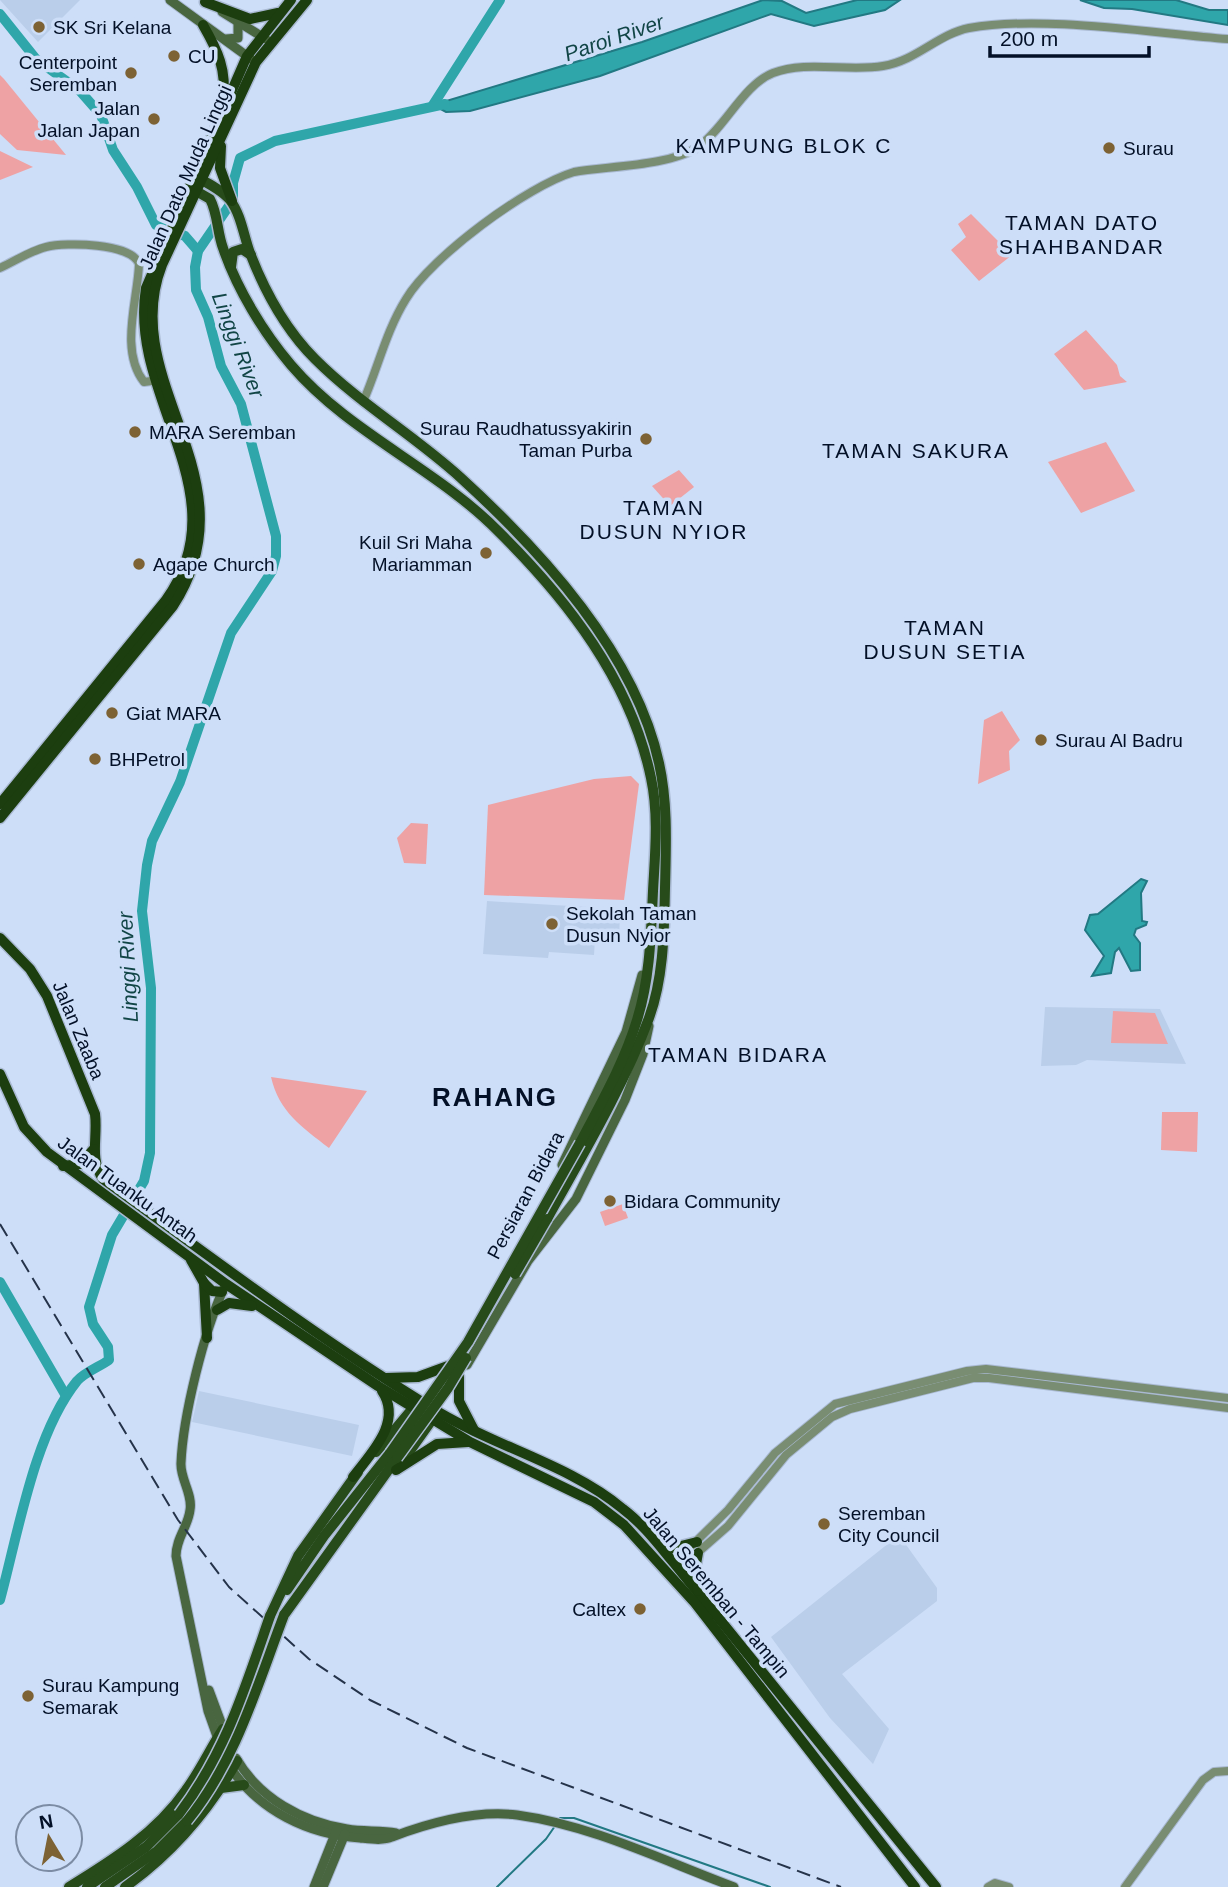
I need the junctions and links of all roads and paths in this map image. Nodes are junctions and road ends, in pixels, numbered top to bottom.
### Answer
1 (170, 0) edge
2 (291, 0) edge
3 (307, 0) edge
4 (204, 1) edge
5 (278, 13) junction
6 (238, 22) junction
7 (203, 25) junction
8 (222, 38) junction
9 (266, 39) junction
10 (1228, 39) edge
11 (252, 59) junction
12 (222, 110) junction
13 (223, 136) junction
14 (196, 183) junction
15 (232, 201) junction
16 (251, 255) junction
17 (231, 267) junction
18 (0, 268) edge
19 (160, 379) junction
20 (363, 402) junction
21 (0, 804) edge
22 (0, 818) edge
23 (0, 938) edge
24 (648, 953) junction
25 (649, 1017) junction
26 (0, 1074) edge
27 (93, 1149) junction
28 (63, 1166) junction
29 (110, 1191) junction
30 (142, 1213) junction
31 (185, 1253) junction
32 (204, 1283) junction
33 (227, 1284) junction
34 (262, 1309) junction
35 (217, 1310) junction
36 (207, 1338) junction
37 (448, 1366) junction
38 (459, 1377) junction
39 (381, 1382) junction
40 (430, 1388) junction
41 (449, 1394) junction
42 (1228, 1398) edge
43 (416, 1404) junction
44 (860, 1406) junction
45 (1228, 1408) edge
46 (435, 1416) junction
47 (832, 1418) junction
48 (393, 1433) junction
49 (473, 1437) junction
50 (415, 1444) junction
51 (393, 1455) junction
52 (397, 1470) junction
53 (354, 1477) junction
54 (360, 1509) junction
55 (648, 1531) junction
56 (698, 1547) junction
57 (676, 1566) junction
58 (700, 1597) junction
59 (270, 1616) junction
60 (220, 1734) junction
61 (235, 1766) junction
62 (1228, 1771) edge
63 (193, 1779) junction
64 (244, 1785) junction
65 (220, 1789) junction
66 (183, 1818) junction
67 (320, 1832) junction
68 (341, 1832) junction
69 (327, 1856) junction
70 (991, 1886) edge
71 (69, 1887) edge
72 (86, 1887) edge
73 (105, 1887) edge
74 (125, 1887) edge
75 (314, 1887) edge
76 (323, 1887) edge
77 (734, 1887) edge
78 (915, 1887) edge
79 (936, 1887) edge
80 (1009, 1887) edge
81 (1125, 1887) edge

1 - 7 main road
2 - 5 highway, Jalan Dato Muda Linggi
3 - 9 highway, Jalan Dato Muda Linggi
4 - 5 highway
4 - 6 main road
5 - 9 highway, Jalan Dato Muda Linggi
6 - 8 main road
6 - 9 main road
7 - 8 main road
7 - 12 highway
8 - 11 main road
9 - 11 highway, Jalan Dato Muda Linggi
10 - 20 street
11 - 12 highway, Jalan Dato Muda Linggi
11 - 13 highway, Jalan Dato Muda Linggi
12 - 14 highway, Jalan Dato Muda Linggi
13 - 14 highway, Jalan Dato Muda Linggi
13 - 15 highway
14 - 15 main road
14 - 17 main road, Persiaran Bidara
14 - 19 highway, Jalan Dato Muda Linggi
15 - 16 main road, Persiaran Bidara
16 - 17 main road
16 - 20 main road, Persiaran Bidara
17 - 24 main road, Persiaran Bidara
18 - 19 street
19 - 21 highway, Jalan Dato Muda Linggi
19 - 22 highway, Jalan Dato Muda Linggi
20 - 25 main road, Persiaran Bidara
23 - 27 highway, Jalan Zaaba
24 - 37 main road, Persiaran Bidara
24 - 51 main road, Persiaran Bidara, bridge
25 - 38 main road, Persiaran Bidara
25 - 51 main road, Persiaran Bidara, bridge
26 - 28 highway, Jalan Tuanku Antah
27 - 28 highway
27 - 29 highway, Jalan Tuanku Antah
28 - 29 highway, Jalan Tuanku Antah
29 - 30 highway, Jalan Tuanku Antah
30 - 31 highway, Jalan Tuanku Antah
30 - 33 highway, Jalan Tuanku Antah
31 - 32 highway
31 - 33 highway, Jalan Tuanku Antah
32 - 33 highway
32 - 36 highway
33 - 34 highway, Jalan Tuanku Antah
33 - 35 main road
33 - 39 highway, Jalan Tuanku Antah
34 - 35 highway
34 - 39 highway, Jalan Tuanku Antah
35 - 36 main road
36 - 60 main road
37 - 39 highway
37 - 40 main road, Persiaran Bidara
38 - 41 main road, Persiaran Bidara
38 - 49 highway
39 - 43 highway, Jalan Tuanku Antah
39 - 53 highway
40 - 41 main road
40 - 43 main road, Persiaran Bidara
41 - 46 main road, Persiaran Bidara
42 - 56 street
43 - 46 highway, Jalan Tuanku Antah
43 - 48 main road
44 - 45 street
44 - 47 street
44 - 47 street
46 - 49 highway, Jalan Seremban - Tampin
46 - 50 main road
47 - 56 street
48 - 50 main road
48 - 53 main road
49 - 52 highway
49 - 55 highway, Jalan Seremban - Tampin
49 - 78 highway, Jalan Seremban - Tampin
50 - 52 main road
51 - 54 main road
51 - 59 main road
52 - 54 main road
53 - 59 main road
54 - 66 main road, bridge
55 - 56 highway
55 - 57 highway, Jalan Seremban - Tampin
56 - 57 street
56 - 58 highway
57 - 58 highway, Jalan Seremban - Tampin
58 - 79 highway, Jalan Seremban - Tampin
59 - 66 main road, bridge
60 - 61 main road
60 - 63 main road
61 - 64 main road
61 - 65 main road
61 - 68 main road
62 - 81 street
63 - 65 main road
63 - 71 main road
64 - 65 main road
64 - 67 main road
65 - 74 main road
66 - 72 main road
66 - 73 main road
67 - 68 main road
67 - 69 main road
68 - 69 main road
68 - 76 main road
68 - 77 main road
69 - 75 main road
70 - 80 street

